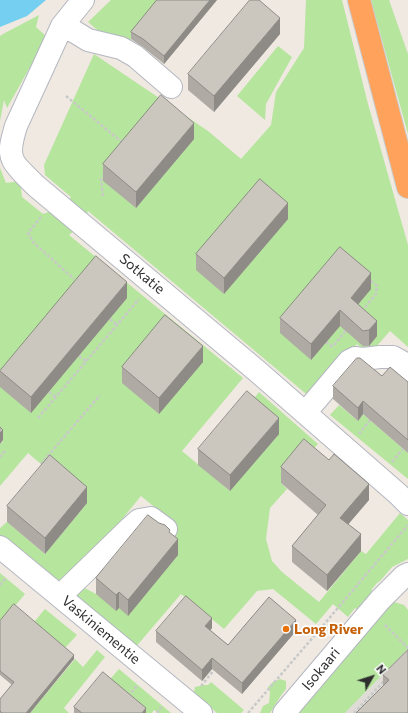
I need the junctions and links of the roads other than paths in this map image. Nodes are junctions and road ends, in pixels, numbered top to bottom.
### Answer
1 (83, 0) edge
2 (359, 0) edge
3 (62, 26) junction
4 (171, 87) dead end
5 (408, 187) edge
6 (408, 372) edge
7 (305, 413) junction
8 (408, 504) edge
9 (166, 529) edge
10 (0, 547) edge
11 (408, 574) edge
12 (60, 596) junction
13 (201, 713) edge
14 (284, 713) edge

1 - 3 street, Sotkatie
2 - 5 highway
3 - 4 street
3 - 7 street, Sotkatie
6 - 7 street
7 - 8 street, Sotkatie
9 - 12 street
10 - 12 street, Vaskiniementie
11 - 14 street, Isokaari
12 - 13 street, Vaskiniementie

